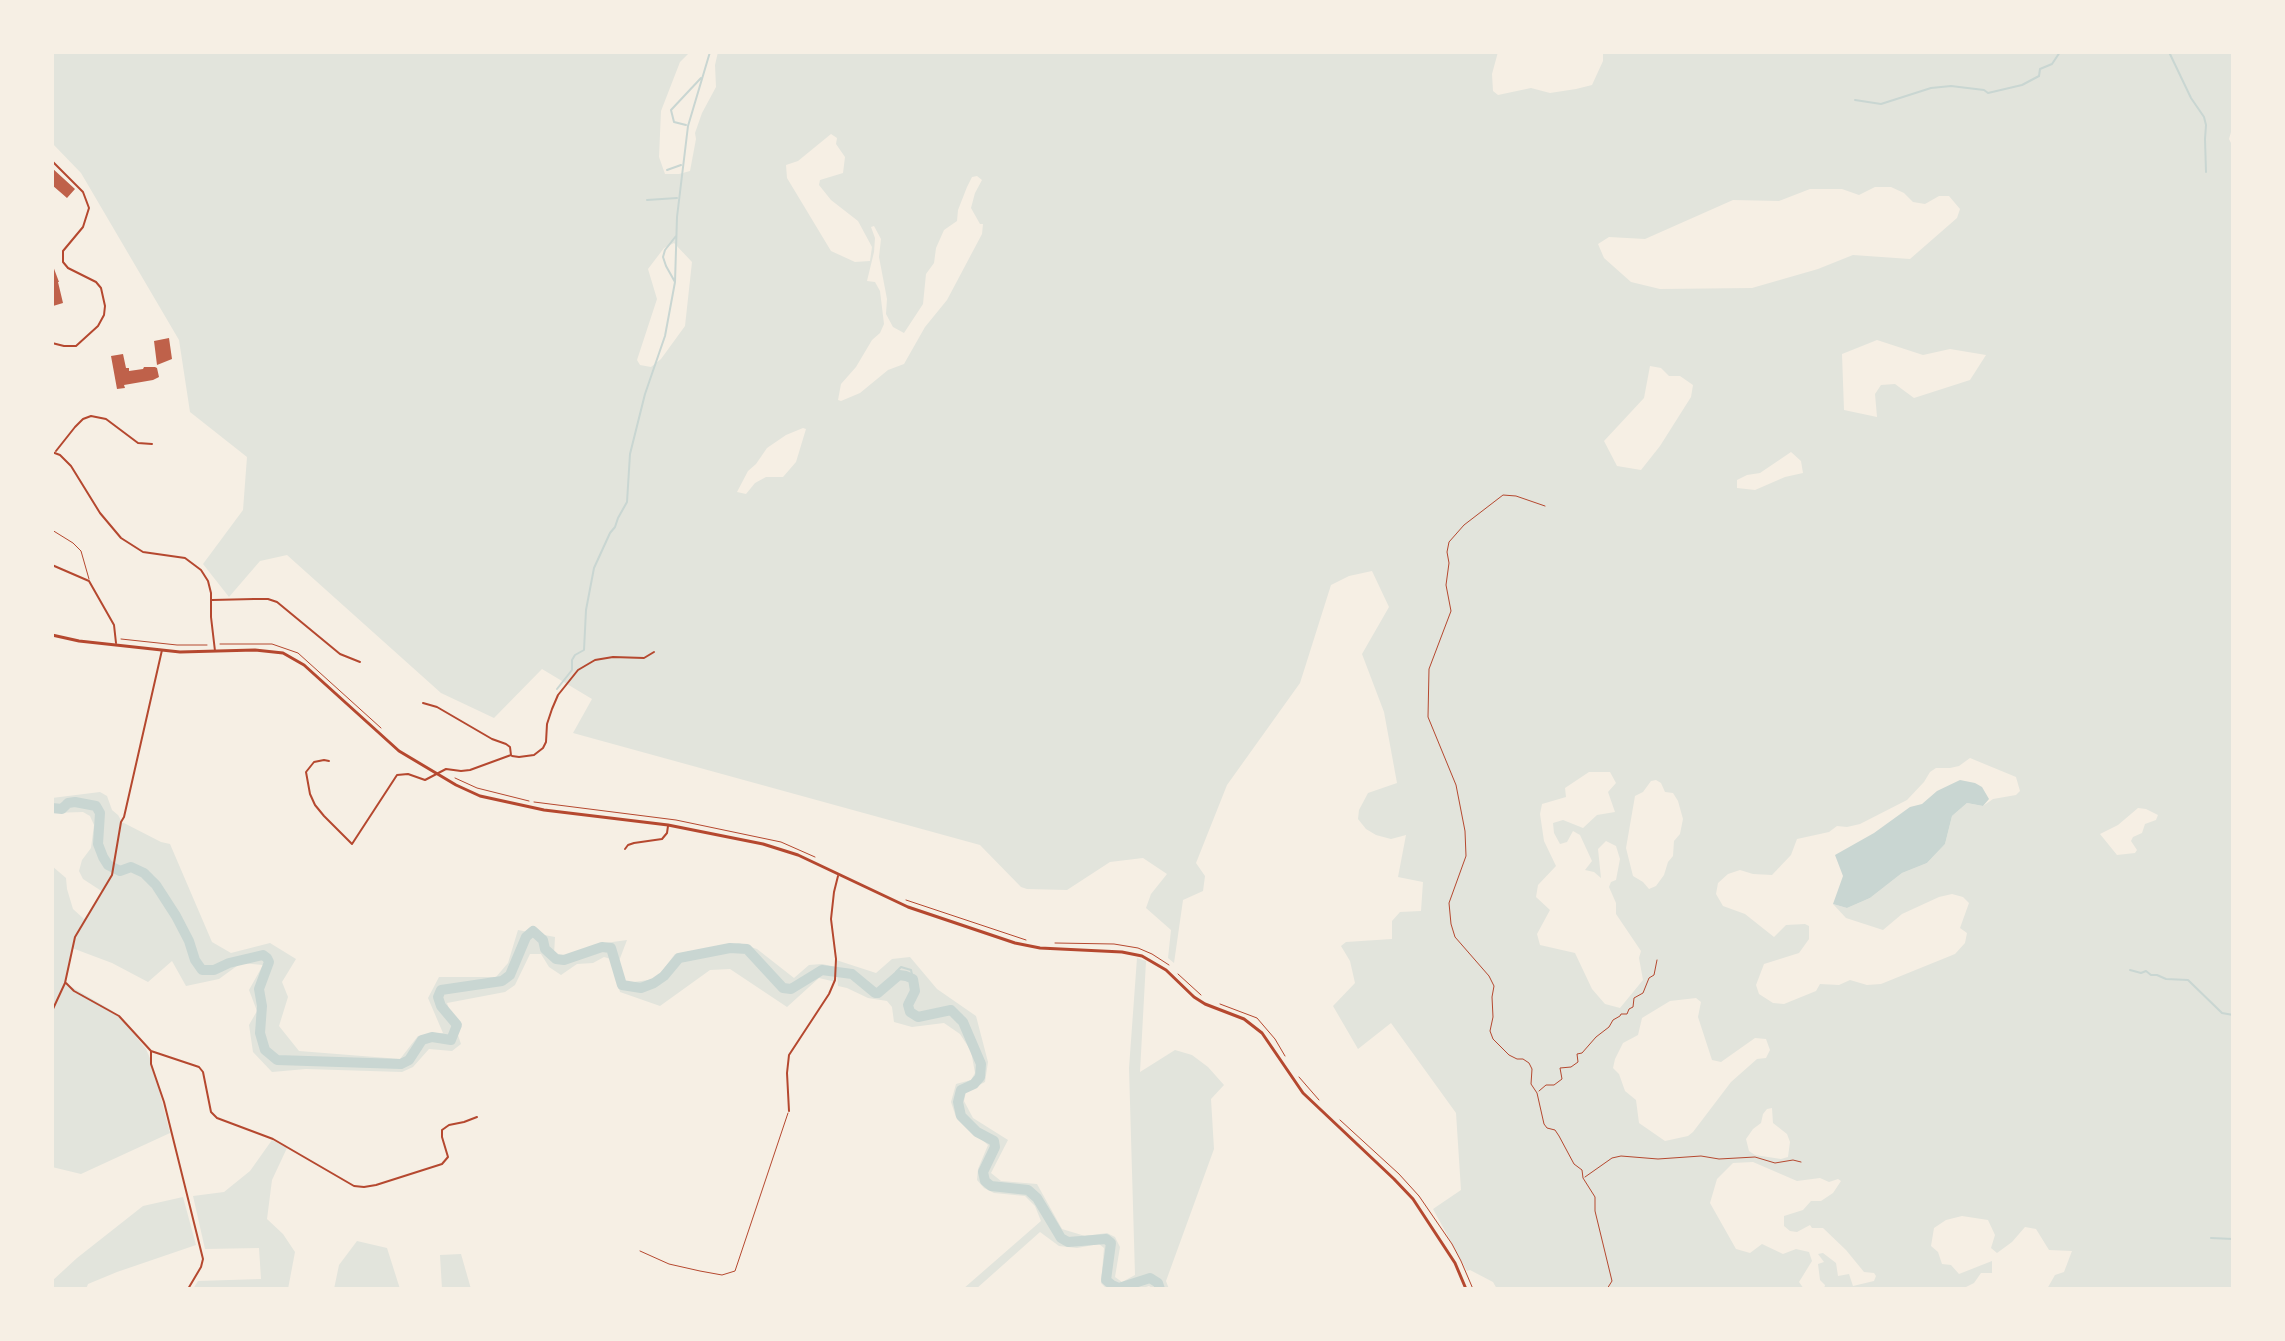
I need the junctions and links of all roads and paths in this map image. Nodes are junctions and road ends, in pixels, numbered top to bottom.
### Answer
1 (52, 161) edge
2 (52, 343) edge
3 (152, 444) dead end
4 (54, 452) edge
5 (1545, 506) dead end
6 (52, 530) edge
7 (52, 565) edge
8 (89, 581) junction
9 (211, 600) junction
10 (52, 635) edge
11 (116, 644) junction
12 (214, 644) junction
13 (162, 650) junction
14 (215, 652) junction
15 (654, 652) dead end
16 (360, 662) dead end
17 (423, 703) dead end
18 (386, 732) dead end
19 (511, 755) junction
20 (329, 761) dead end
21 (437, 775) junction
22 (454, 777) dead end
23 (668, 825) junction
24 (625, 849) dead end
25 (824, 862) dead end
26 (839, 875) junction
27 (902, 899) dead end
28 (1029, 940) dead end
29 (1055, 943) dead end
30 (1657, 960) dead end
31 (1168, 964) dead end
32 (1176, 972) dead end
33 (65, 983) junction
34 (1204, 997) dead end
35 (1215, 1002) dead end
36 (52, 1011) edge
37 (1246, 1012) dead end
38 (151, 1051) junction
39 (1537, 1093) junction
40 (789, 1111) joint
41 (477, 1117) dead end
42 (1801, 1162) dead end
43 (1583, 1178) junction
44 (640, 1251) dead end
45 (188, 1289) edge
46 (1466, 1289) edge
47 (1607, 1289) edge

1 - 2 street
3 - 4 street
4 - 9 street
5 - 39 path
6 - 8 lane
7 - 8 street
8 - 11 street
9 - 12 street
9 - 16 street
10 - 11 main road
11 - 12 path
11 - 13 main road
12 - 14 street
12 - 18 path
13 - 14 main road
13 - 33 street
14 - 21 main road
15 - 19 street
17 - 19 street
19 - 21 street
20 - 21 street
21 - 23 main road
22 - 25 path
23 - 24 street
23 - 26 main road
26 - 40 street
26 - 46 main road
27 - 28 path
29 - 31 path
30 - 39 path
32 - 34 path
33 - 36 street
33 - 38 street
35 - 37 path
38 - 41 street
38 - 45 street
39 - 43 path
40 - 44 lane
42 - 43 path
43 - 47 path

